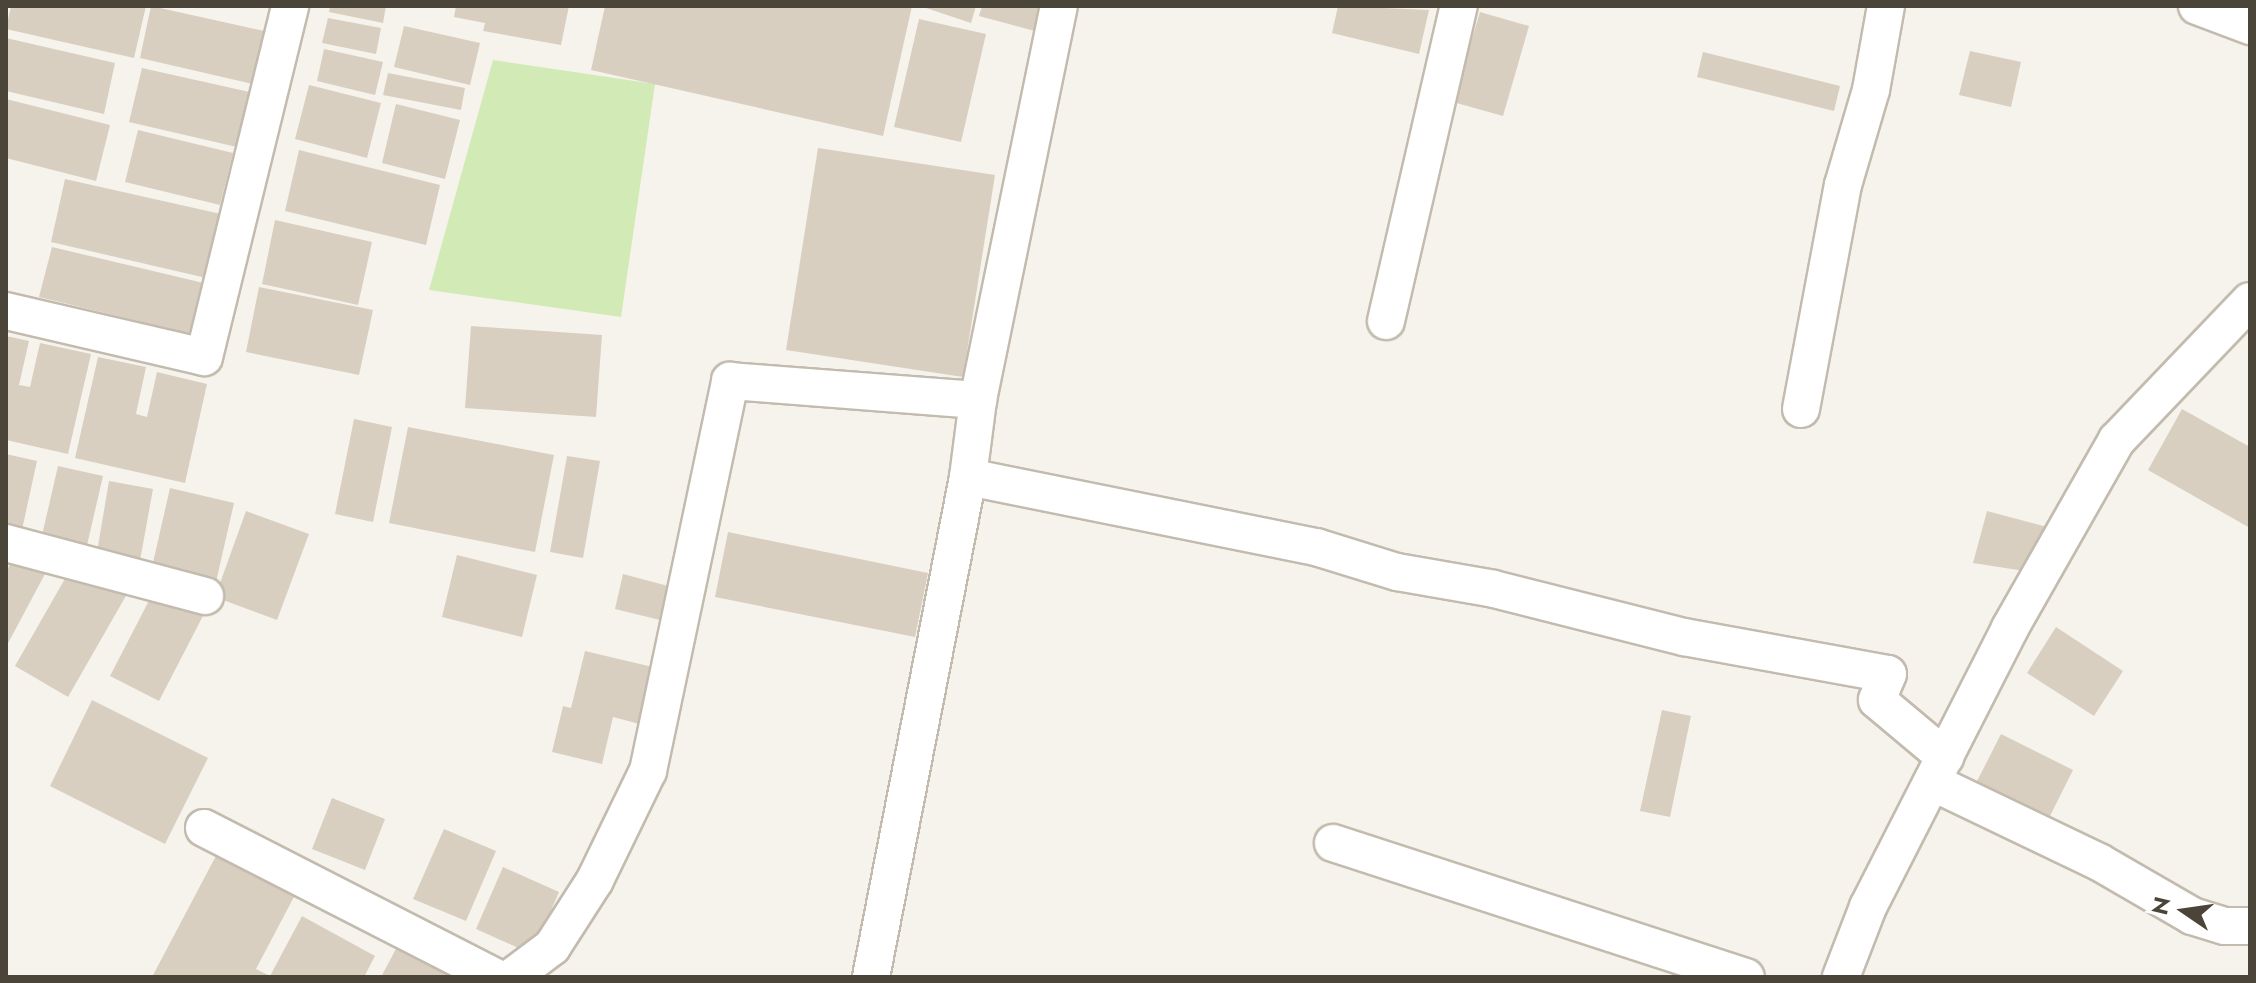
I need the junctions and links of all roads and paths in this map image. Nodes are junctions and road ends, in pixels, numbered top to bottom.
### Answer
1 (290, 6) edge
2 (1059, 6) edge
3 (1459, 6) edge
4 (1886, 6) edge
5 (2197, 6) edge
6 (2250, 26) edge
7 (2250, 301) edge
8 (6, 311) edge
9 (1386, 321) dead end
10 (978, 400) junction
11 (1801, 409) dead end
12 (968, 477) junction
13 (6, 543) edge
14 (205, 596) dead end
15 (1938, 770) junction
16 (204, 828) dead end
17 (1333, 843) dead end
18 (2250, 926) edge
19 (495, 977) edge
20 (512, 977) edge
21 (871, 977) edge
22 (1746, 977) edge
23 (1841, 977) edge

1 - 8 street
2 - 10 street
3 - 9 street
4 - 11 street
5 - 6 street
7 - 15 street
10 - 12 street
10 - 20 street
12 - 15 street
12 - 21 street
13 - 14 street
15 - 18 street
15 - 23 street
16 - 19 street
17 - 22 street

